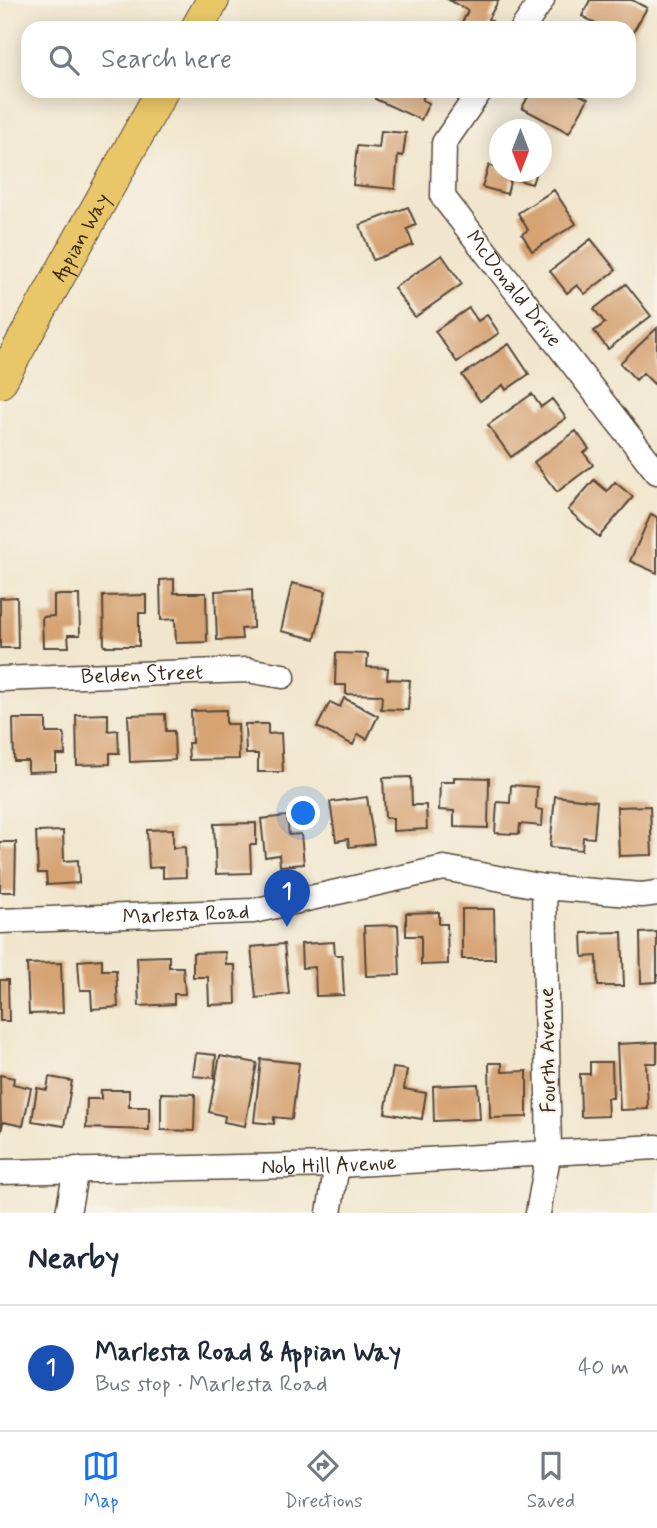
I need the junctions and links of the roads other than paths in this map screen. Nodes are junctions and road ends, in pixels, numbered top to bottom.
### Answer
1 (213, 0) edge
2 (542, 0) edge
3 (201, 21) edge
4 (528, 21) edge
5 (158, 98) edge
6 (475, 98) edge
7 (0, 382) edge
8 (657, 472) edge
9 (283, 676) dead end
10 (0, 679) edge
11 (544, 887) junction
12 (657, 893) edge
13 (0, 921) edge
14 (657, 1147) edge
15 (549, 1151) junction
16 (337, 1165) junction
17 (76, 1169) junction
18 (0, 1171) edge
19 (68, 1213) edge
20 (329, 1213) edge
21 (538, 1213) edge

1 - 3 main road
2 - 4 street
5 - 7 main road, Appian Way
6 - 8 street, McDonald Drive
9 - 10 street, Belden Street
11 - 12 street, Marlesta Road
11 - 13 street, Marlesta Road
11 - 15 street, Fourth Avenue
14 - 15 street, Nob Hill Avenue
15 - 16 street, Nob Hill Avenue
15 - 21 street, Fourth Avenue
16 - 17 street, Nob Hill Avenue
16 - 20 street
17 - 18 street, Nob Hill Avenue
17 - 19 street

